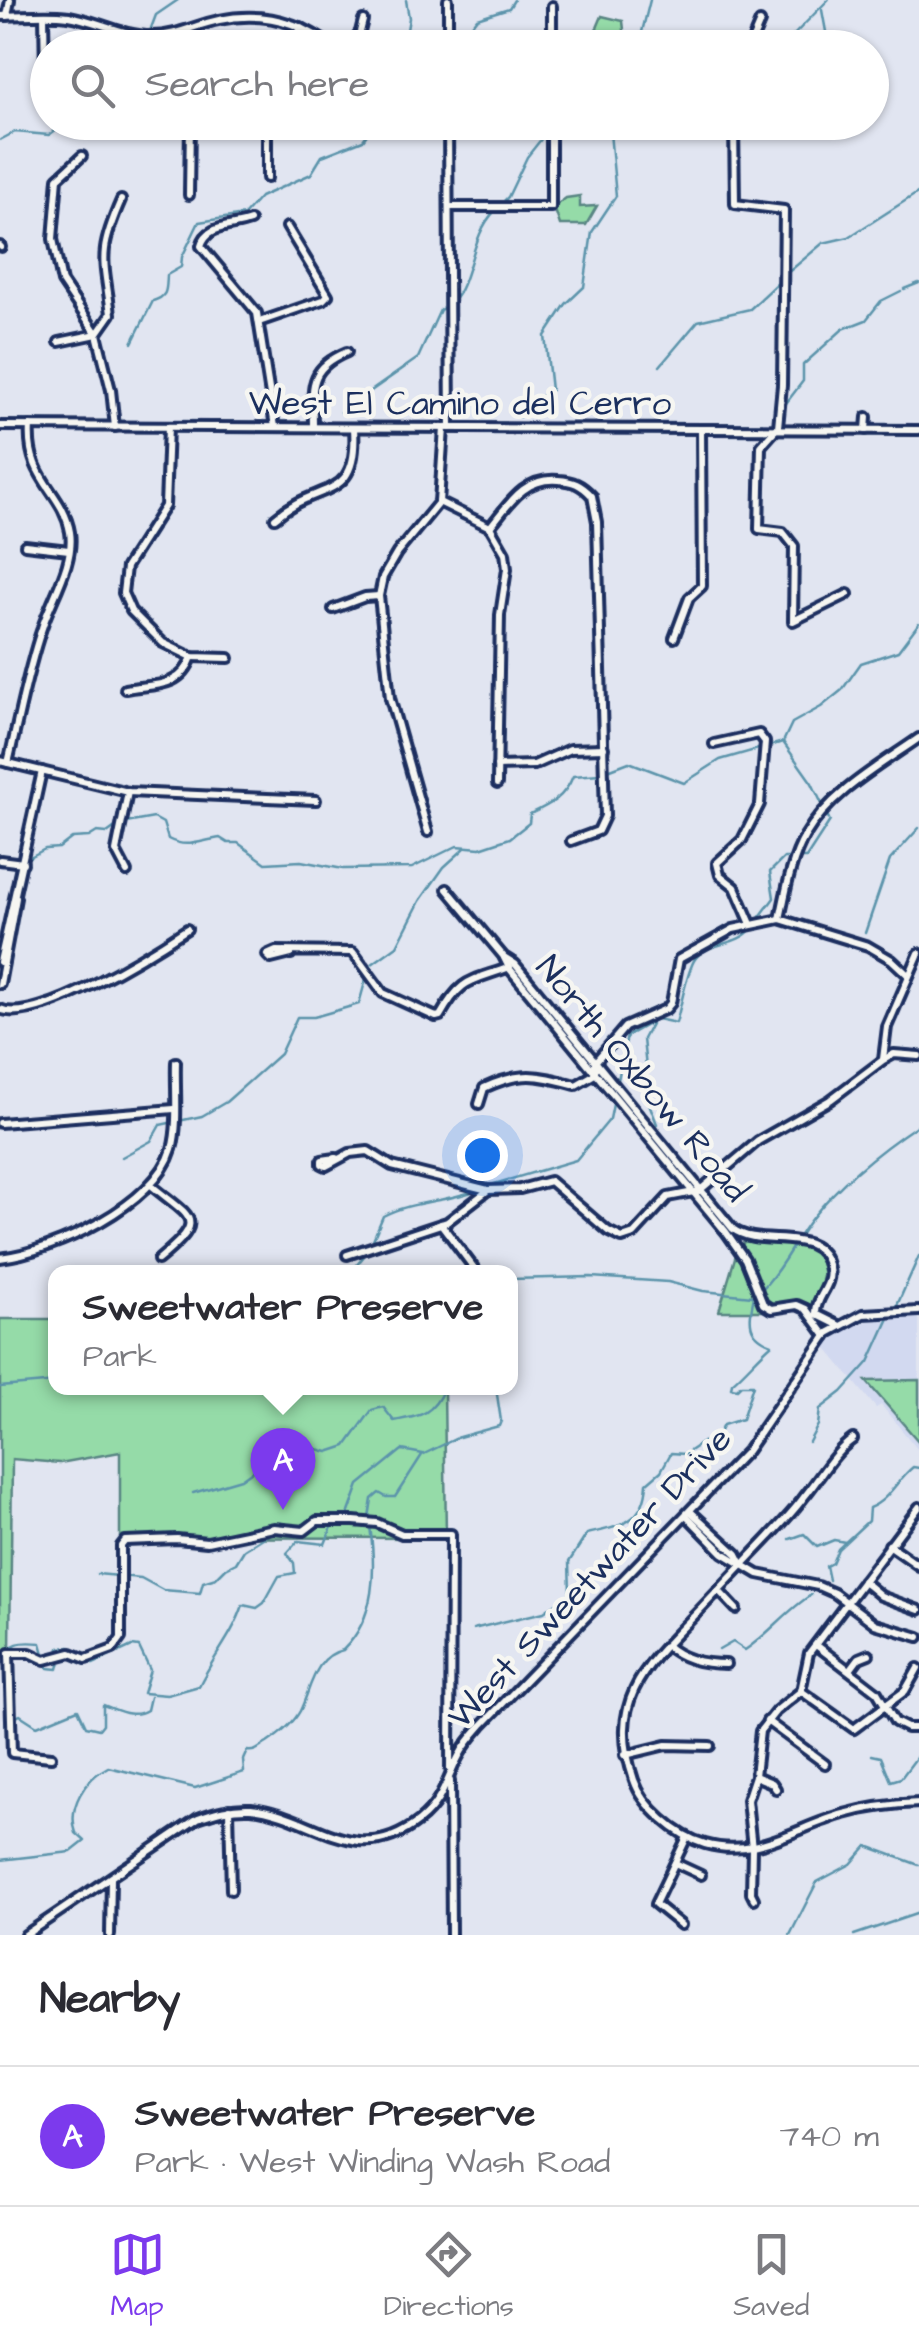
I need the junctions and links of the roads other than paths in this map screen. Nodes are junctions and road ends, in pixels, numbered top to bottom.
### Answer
1 (10, 0) edge
2 (448, 0) edge
3 (552, 6) dead end
4 (4, 16) edge
5 (44, 16) junction
6 (363, 20) dead end
7 (760, 22) dead end
8 (301, 27) junction
9 (44, 30) edge
10 (119, 30) edge
11 (188, 30) edge
12 (300, 30) edge
13 (306, 30) edge
14 (360, 30) edge
15 (448, 30) edge
16 (552, 30) edge
17 (757, 30) edge
18 (190, 140) edge
19 (267, 140) edge
20 (448, 140) edge
21 (551, 140) edge
22 (734, 140) edge
23 (82, 156) dead end
24 (267, 178) dead end
25 (188, 195) dead end
26 (121, 200) dead end
27 (450, 207) junction
28 (250, 222) dead end
29 (287, 227) dead end
30 (259, 322) junction
31 (97, 334) junction
32 (59, 342) dead end
33 (347, 352) dead end
34 (866, 417) dead end
35 (0, 426) edge
36 (30, 426) junction
37 (115, 426) junction
38 (168, 427) junction
39 (276, 427) junction
40 (312, 428) junction
41 (354, 428) junction
42 (447, 428) junction
43 (701, 429) junction
44 (777, 430) junction
45 (866, 430) junction
46 (919, 430) edge
47 (439, 502) junction
48 (275, 518) dead end
49 (490, 527) junction
50 (25, 545) dead end
51 (68, 550) junction
52 (848, 594) dead end
53 (379, 596) junction
54 (333, 609) dead end
55 (674, 638) dead end
56 (192, 657) junction
57 (229, 658) dead end
58 (125, 689) dead end
59 (919, 738) edge
60 (714, 744) dead end
61 (604, 748) junction
62 (4, 762) edge
63 (497, 766) junction
64 (42, 771) junction
65 (497, 784) dead end
66 (128, 792) junction
67 (316, 800) dead end
68 (428, 832) dead end
69 (571, 841) dead end
70 (0, 860) edge
71 (23, 864) junction
72 (126, 872) dead end
73 (446, 889) dead end
74 (16, 897) junction
75 (780, 919) junction
76 (751, 924) junction
77 (187, 929) dead end
78 (291, 954) dead end
79 (919, 954) edge
80 (0, 962) edge
81 (512, 966) junction
82 (908, 975) junction
83 (0, 984) edge
84 (0, 1010) edge
85 (919, 1056) edge
86 (883, 1060) junction
87 (176, 1062) dead end
88 (595, 1062) junction
89 (595, 1074) junction
90 (478, 1104) dead end
91 (174, 1109) junction
92 (0, 1123) edge
93 (336, 1158) dead end
94 (152, 1186) junction
95 (488, 1190) junction
96 (697, 1190) junction
97 (441, 1224) junction
98 (347, 1254) dead end
99 (0, 1258) edge
100 (158, 1260) dead end
101 (471, 1265) edge
102 (919, 1311) edge
103 (839, 1326) junction
104 (826, 1336) junction
105 (853, 1439) dead end
106 (919, 1507) edge
107 (688, 1513) junction
108 (889, 1545) junction
109 (743, 1565) junction
110 (919, 1566) edge
111 (862, 1581) junction
112 (718, 1591) junction
113 (846, 1602) junction
114 (736, 1609) dead end
115 (919, 1610) edge
116 (919, 1637) edge
117 (666, 1645) junction
118 (816, 1645) junction
119 (868, 1654) dead end
120 (726, 1664) dead end
121 (918, 1668) edge
122 (850, 1670) junction
123 (801, 1691) junction
124 (886, 1707) junction
125 (767, 1720) junction
126 (919, 1728) edge
127 (710, 1746) dead end
128 (625, 1755) junction
129 (51, 1757) dead end
130 (825, 1764) dead end
131 (755, 1776) junction
132 (450, 1782) junction
133 (776, 1788) dead end
134 (919, 1803) edge
135 (229, 1808) junction
136 (686, 1837) junction
137 (752, 1848) junction
138 (675, 1863) junction
139 (701, 1875) dead end
140 (111, 1878) junction
141 (230, 1890) dead end
142 (754, 1900) dead end
143 (681, 1925) dead end
144 (25, 1935) edge
145 (110, 1935) edge
146 (451, 1935) edge

1 - 4 street
2 - 15 street
3 - 16 street
4 - 5 street
5 - 9 street
5 - 10 street
6 - 14 street
7 - 17 street
8 - 11 street
8 - 12 street
8 - 13 street
18 - 25 street
19 - 24 street
20 - 27 street
21 - 27 street
22 - 44 street
23 - 31 street
26 - 31 street
27 - 42 street
28 - 30 street
29 - 30 street
30 - 39 street
31 - 32 street
31 - 37 street
33 - 40 street
34 - 45 street
35 - 36 street, West El Camino del Cerro
36 - 37 street, West El Camino del Cerro
36 - 51 street
37 - 38 street, West El Camino del Cerro
38 - 39 street, West El Camino del Cerro
38 - 56 street
39 - 40 street, West El Camino del Cerro
40 - 41 street, West El Camino del Cerro
41 - 42 street, West El Camino del Cerro
41 - 48 street
42 - 43 street, West El Camino del Cerro
42 - 47 street
43 - 44 street, West El Camino del Cerro
43 - 55 street
44 - 45 street, West El Camino del Cerro
44 - 52 street
45 - 46 street, West El Camino del Cerro
47 - 49 street
47 - 53 street
49 - 61 street
49 - 63 street
50 - 51 street
51 - 62 street
53 - 54 street
53 - 68 street
56 - 57 street
56 - 58 street
59 - 75 street
60 - 76 street
61 - 63 street
61 - 69 street
62 - 64 street
63 - 65 street
64 - 66 street
64 - 71 street
66 - 67 street
66 - 72 street
70 - 71 street
71 - 74 street
73 - 81 street, North Oxbow Road
74 - 80 street
74 - 83 street
75 - 76 street
75 - 82 street
76 - 88 street
77 - 84 street
78 - 81 street
79 - 82 street
81 - 88 street, North Oxbow Road
81 - 89 street, North Oxbow Road
82 - 86 street
85 - 86 street
86 - 96 street
87 - 91 street
88 - 89 street
88 - 96 street, North Oxbow Road
89 - 90 street
89 - 96 street, North Oxbow Road
91 - 92 street
91 - 94 street
93 - 95 street
94 - 99 street
94 - 100 street
95 - 96 street
95 - 97 street
96 - 103 street, North Oxbow Road
96 - 104 street, North Oxbow Road
97 - 98 street
97 - 101 street
102 - 103 street, West Sweetwater Drive
103 - 104 street, West Sweetwater Drive
104 - 107 street, West Sweetwater Drive
105 - 109 street
106 - 108 street
107 - 109 street
107 - 109 street
107 - 132 street, West Sweetwater Drive
108 - 110 street
108 - 111 street
109 - 112 street
109 - 113 street
111 - 113 street
111 - 115 street
112 - 114 street
112 - 117 street
113 - 116 street
113 - 118 street
117 - 120 street
117 - 128 street
118 - 122 street
118 - 123 street
119 - 122 street
121 - 124 street
122 - 124 street
123 - 124 street
123 - 125 street
124 - 126 street
125 - 130 street
125 - 131 street
127 - 128 street
128 - 136 street
129 - 132 street
131 - 133 street
131 - 137 street
132 - 135 street, West Sweetwater Drive
132 - 146 street
134 - 137 street
135 - 140 street
135 - 141 street
136 - 137 street
136 - 138 street
137 - 142 street
138 - 139 street
138 - 143 street
140 - 144 street
140 - 145 street

